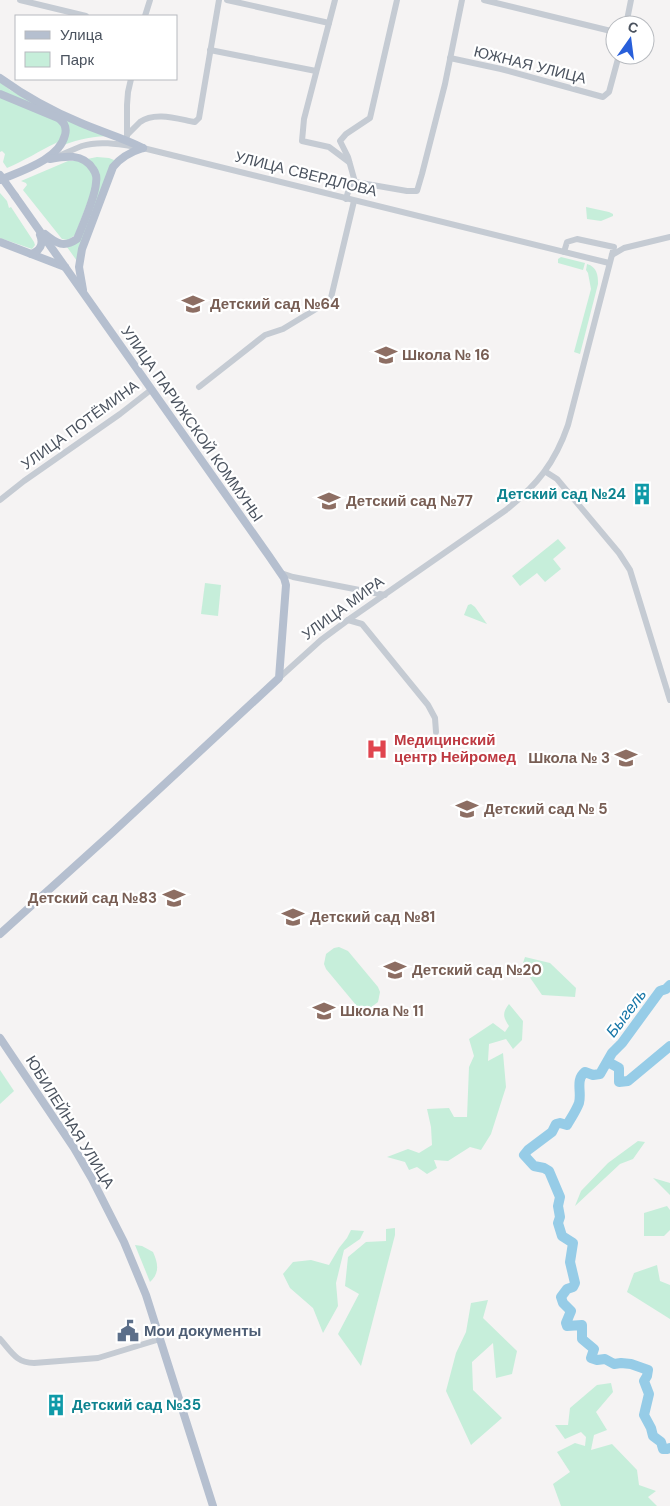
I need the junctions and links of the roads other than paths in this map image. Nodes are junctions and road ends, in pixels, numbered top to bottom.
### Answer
1 (20, 0) edge
2 (150, 0) edge
3 (219, 0) edge
4 (227, 0) edge
5 (335, 0) edge
6 (397, 0) edge
7 (462, 0) edge
8 (484, 0) edge
9 (631, 0) edge
10 (492, 1) edge
11 (82, 15) edge
12 (146, 15) edge
13 (628, 15) edge
14 (329, 23) junction
15 (605, 29) edge
16 (210, 50) junction
17 (450, 58) junction
18 (616, 65) edge
19 (316, 71) junction
20 (0, 78) edge
21 (131, 80) edge
22 (0, 94) edge
23 (127, 137) junction
24 (142, 148) junction
25 (50, 160) junction
26 (350, 162) junction
27 (32, 167) junction
28 (0, 175) edge
29 (0, 180) edge
30 (355, 182) junction
31 (346, 199) junction
32 (354, 201) junction
33 (34, 224) junction
34 (670, 237) edge
35 (0, 242) edge
36 (564, 252) junction
37 (31, 254) junction
38 (612, 255) junction
39 (610, 263) junction
40 (65, 267) junction
41 (83, 292) junction
42 (200, 386) dead end
43 (152, 389) junction
44 (546, 472) junction
45 (0, 500) edge
46 (280, 572) junction
47 (384, 594) junction
48 (363, 610) junction
49 (348, 620) junction
50 (362, 624) junction
51 (279, 678) junction
52 (670, 700) edge
53 (436, 732) dead end
54 (0, 934) edge
55 (0, 1038) edge
56 (0, 1339) edge
57 (160, 1339) junction
58 (213, 1506) edge

1 - 11 street
2 - 12 street
3 - 16 street
4 - 14 street
5 - 14 street
6 - 26 street
7 - 17 street, ЮЖНАЯ УЛИЦА
8 - 10 street
9 - 13 street
10 - 15 street
14 - 19 street
16 - 19 street
16 - 23 street
17 - 18 street, ЮЖНАЯ УЛИЦА
17 - 30 street, ЮЖНАЯ УЛИЦА
19 - 26 street
20 - 23 main road
21 - 23 street
22 - 27 main road
23 - 24 main road
24 - 25 street, УЛИЦА СВЕРДЛОВА
24 - 31 street, УЛИЦА СВЕРДЛОВА
24 - 41 main road
25 - 27 street, УЛИЦА СВЕРДЛОВА
25 - 33 main road
26 - 30 street
27 - 29 main road, УЛИЦА СВЕРДЛОВА
28 - 33 main road, bridge
30 - 31 street
31 - 32 street, УЛИЦА СВЕРДЛОВА
32 - 36 street, УЛИЦА СВЕРДЛОВА
32 - 42 street
33 - 37 main road
33 - 40 main road, УЛИЦА ПАРИЖСКОЙ КОММУНЫ
34 - 38 street
35 - 37 main road
36 - 38 street, УЛИЦА МИРА
36 - 39 street, УЛИЦА СВЕРДЛОВА
37 - 40 main road
38 - 39 street, УЛИЦА МИРА
39 - 44 street, УЛИЦА МИРА
40 - 41 main road, УЛИЦА ПАРИЖСКОЙ КОММУНЫ
41 - 43 main road, УЛИЦА ПАРИЖСКОЙ КОММУНЫ
43 - 45 street, УЛИЦА ПОТЁМИНА
43 - 46 main road, УЛИЦА ПАРИЖСКОЙ КОММУНЫ
44 - 47 street, УЛИЦА МИРА
44 - 52 street
46 - 47 street
46 - 51 main road, УЛИЦА ПАРИЖСКОЙ КОММУНЫ
47 - 48 street, УЛИЦА МИРА
48 - 49 street, УЛИЦА МИРА
48 - 50 street
49 - 50 street
49 - 51 street, УЛИЦА МИРА
50 - 53 street
51 - 54 main road, УЛИЦА МИРА
55 - 57 main road, ЮБИЛЕЙНАЯ УЛИЦА
56 - 57 street
57 - 58 main road, ЮБИЛЕЙНАЯ УЛИЦА

